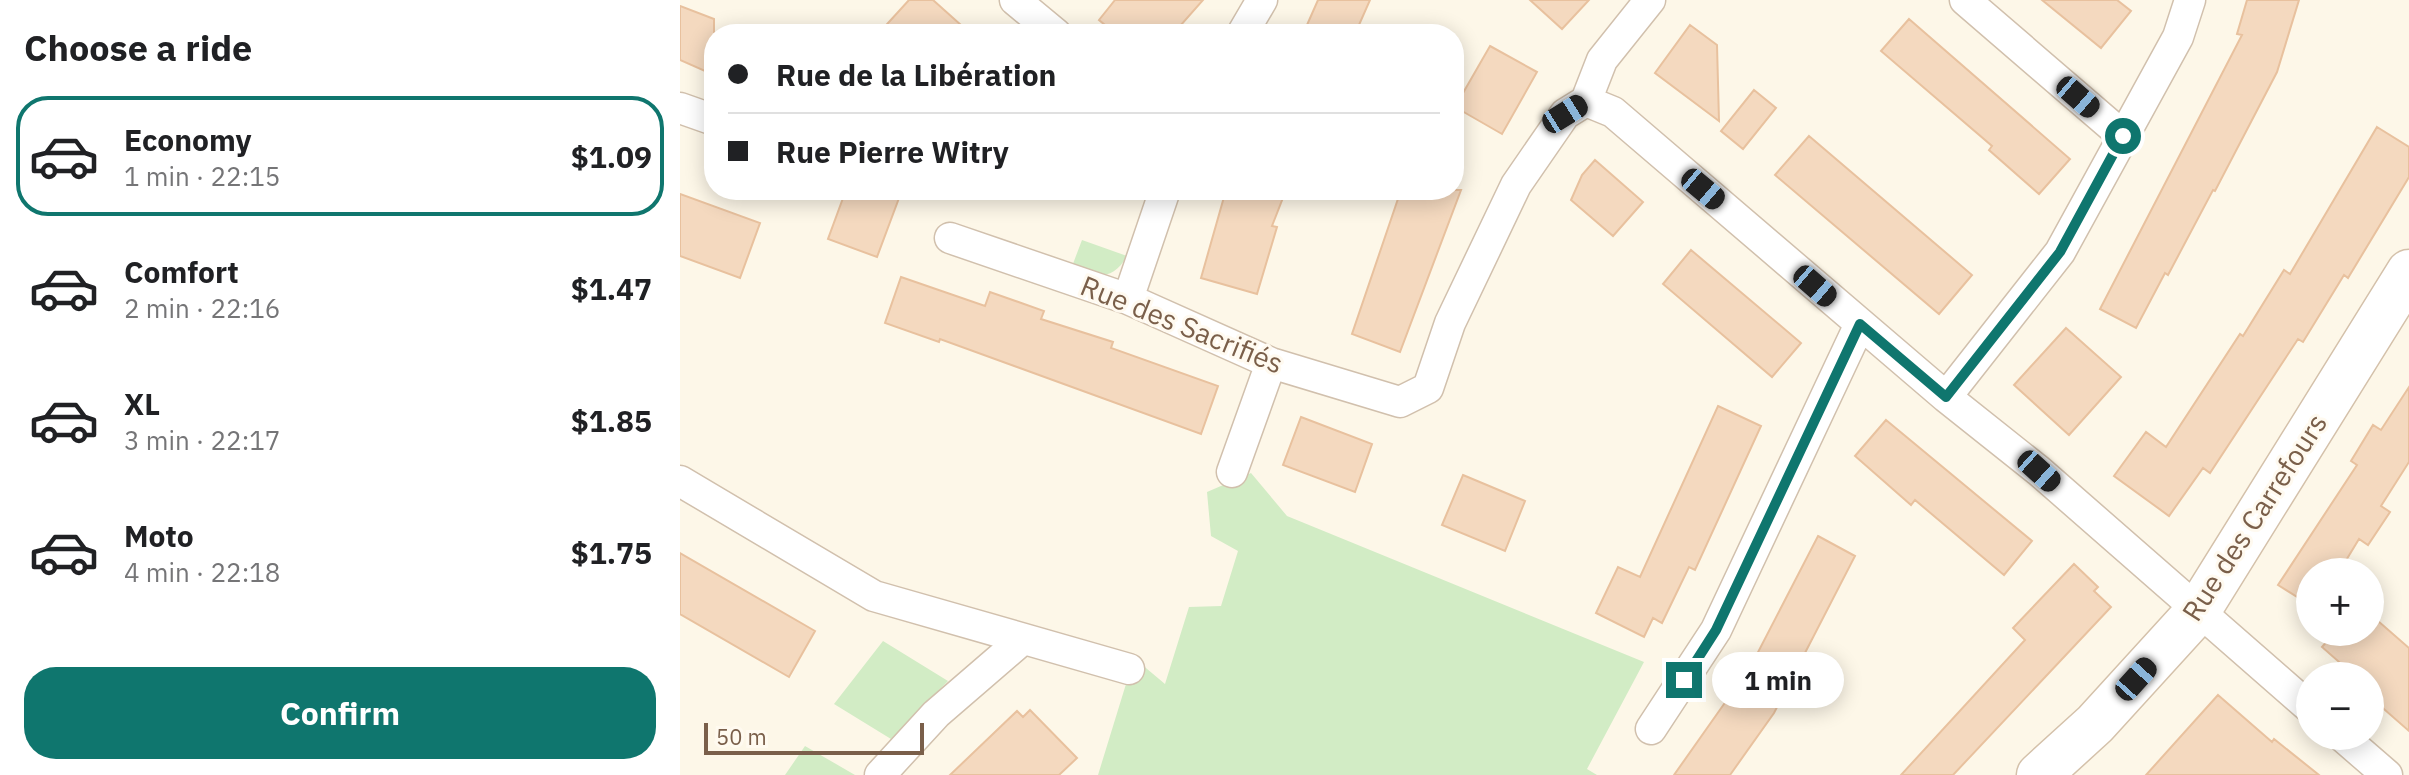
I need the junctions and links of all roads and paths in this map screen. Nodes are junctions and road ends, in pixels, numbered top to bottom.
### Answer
1 (1015, 0) edge
2 (1262, 0) edge
3 (1650, 0) edge
4 (1965, 0) edge
5 (2190, 0) edge
6 (1044, 24) edge
7 (1248, 24) edge
8 (1586, 101) junction
9 (681, 113) edge
10 (704, 118) edge
11 (2123, 136) junction
12 (1162, 200) edge
13 (950, 238) dead end
14 (2409, 272) edge
15 (1128, 299) junction
16 (1860, 324) junction
17 (1271, 363) junction
18 (1946, 397) junction
19 (1232, 472) dead end
20 (680, 481) edge
21 (2198, 611) junction
22 (1023, 639) junction
23 (1129, 669) dead end
24 (2296, 696) edge
25 (1651, 729) dead end
26 (2358, 750) edge
27 (880, 775) edge
28 (2039, 775) edge
29 (2387, 775) edge

1 - 6 street
2 - 7 street
3 - 8 street
4 - 11 street
5 - 11 street
8 - 16 street
8 - 17 street, Rue des Sacrifiés
9 - 10 street
11 - 18 street
12 - 15 street
13 - 15 street, Rue des Sacrifiés
14 - 21 main road, Rue des Carrefours
15 - 17 street, Rue des Sacrifiés
16 - 18 street
16 - 25 street
17 - 19 street
18 - 21 street
20 - 22 street
21 - 24 street
21 - 28 main road, Rue des Carrefours
22 - 23 street
22 - 27 street
26 - 29 street

